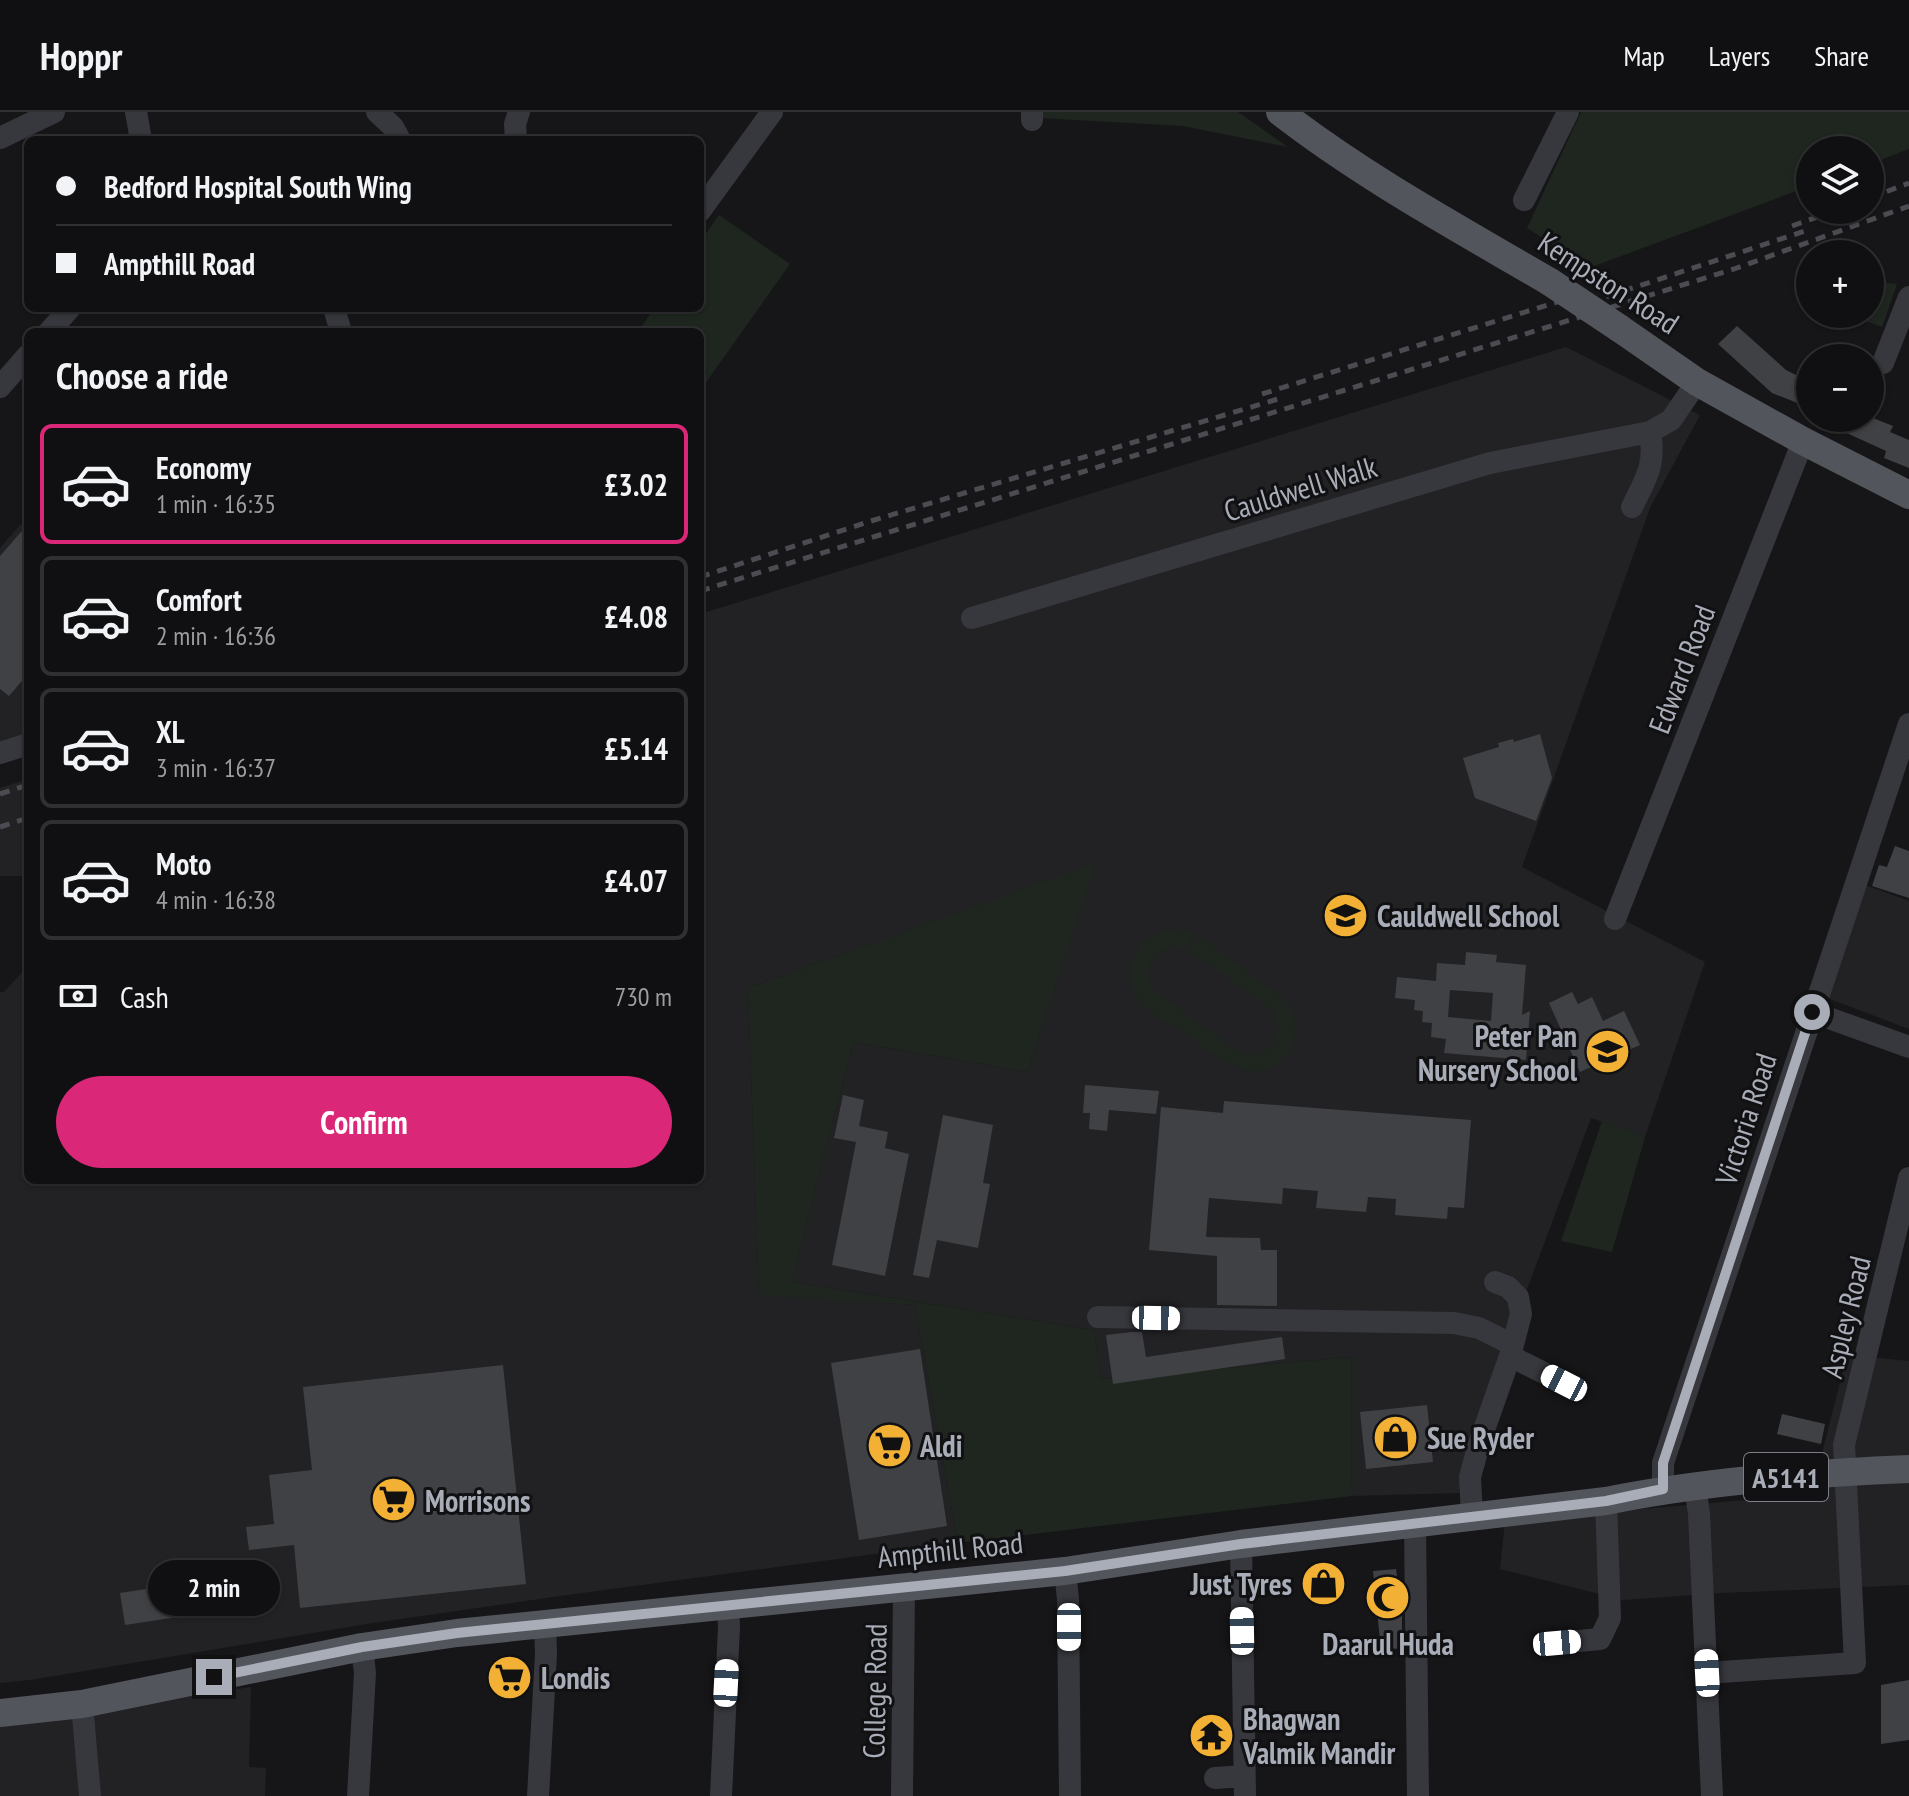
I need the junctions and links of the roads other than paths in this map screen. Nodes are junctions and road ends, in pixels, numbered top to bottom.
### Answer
1 (54, 112) edge
2 (136, 112) edge
3 (377, 112) edge
4 (519, 112) edge
5 (772, 112) edge
6 (1280, 112) edge
7 (1568, 112) edge
8 (140, 136) edge
9 (398, 136) edge
10 (516, 136) edge
11 (0, 138) edge
12 (1524, 200) dead end
13 (704, 206) edge
14 (1909, 297) edge
15 (66, 312) edge
16 (52, 328) edge
17 (24, 360) edge
18 (1884, 360) edge
19 (1697, 382) junction
20 (0, 387) edge
21 (1650, 432) junction
22 (1803, 441) junction
23 (1909, 495) edge
24 (1632, 507) dead end
25 (972, 618) dead end
26 (1909, 724) edge
27 (24, 745) edge
28 (0, 753) edge
29 (1615, 919) dead end
30 (1812, 1012) junction
31 (1909, 1047) edge
32 (1909, 1178) edge
33 (1495, 1282) dead end
34 (1098, 1317) dead end
35 (1512, 1351) junction
36 (1564, 1383) dead end
37 (1909, 1469) edge
38 (1845, 1471) junction
39 (1695, 1486) junction
40 (1663, 1489) junction
41 (1606, 1501) junction
42 (1472, 1516) junction
43 (1415, 1524) junction
44 (1241, 1544) junction
45 (1065, 1571) junction
46 (904, 1588) junction
47 (728, 1605) junction
48 (545, 1623) junction
49 (1557, 1643) dead end
50 (362, 1647) junction
51 (1707, 1673) junction
52 (82, 1704) junction
53 (0, 1713) edge
54 (1215, 1778) dead end
55 (1244, 1786) edge
56 (90, 1796) edge
57 (358, 1796) edge
58 (538, 1796) edge
59 (721, 1796) edge
60 (902, 1796) edge
61 (1070, 1796) edge
62 (1418, 1796) edge
63 (1712, 1796) edge

1 - 11 street
2 - 8 street
3 - 9 street
4 - 10 street
5 - 13 street
6 - 19 main road, Kempston Road, bridge
7 - 12 street
14 - 18 street
15 - 16 street
17 - 20 street
19 - 21 street, Cauldwell Walk
19 - 22 main road, Kempston Road
21 - 24 street
21 - 25 street, Cauldwell Walk
22 - 23 main road, Kempston Road
22 - 29 street, Edward Road
26 - 30 street, Victoria Road
27 - 28 street
30 - 31 street
30 - 40 street, Victoria Road
32 - 38 street, Aspley Road
33 - 35 street
34 - 35 street
35 - 36 street
35 - 42 street
37 - 38 main road, Ampthill Road / A5141
38 - 39 main road, Ampthill Road / A5141
38 - 51 street, Aspley Road
39 - 40 main road, Ampthill Road / A5141
39 - 51 street
40 - 41 main road, Ampthill Road / A5141
41 - 42 main road, Ampthill Road / A5141
41 - 49 street
42 - 43 main road, Ampthill Road / A5141
43 - 44 main road, Ampthill Road / A5141
43 - 62 street
44 - 45 main road, Ampthill Road / A5141
44 - 55 street
45 - 46 main road, Ampthill Road / A5141
45 - 61 street
46 - 47 main road, Ampthill Road / A5141
46 - 60 street, College Road
47 - 48 main road, Ampthill Road / A5141
47 - 59 street
48 - 50 main road, Ampthill Road / A5141
48 - 58 street
50 - 52 main road, Ampthill Road / A5141
50 - 57 street
51 - 63 street
52 - 53 main road, Ampthill Road / A5141
52 - 56 street
54 - 55 street

